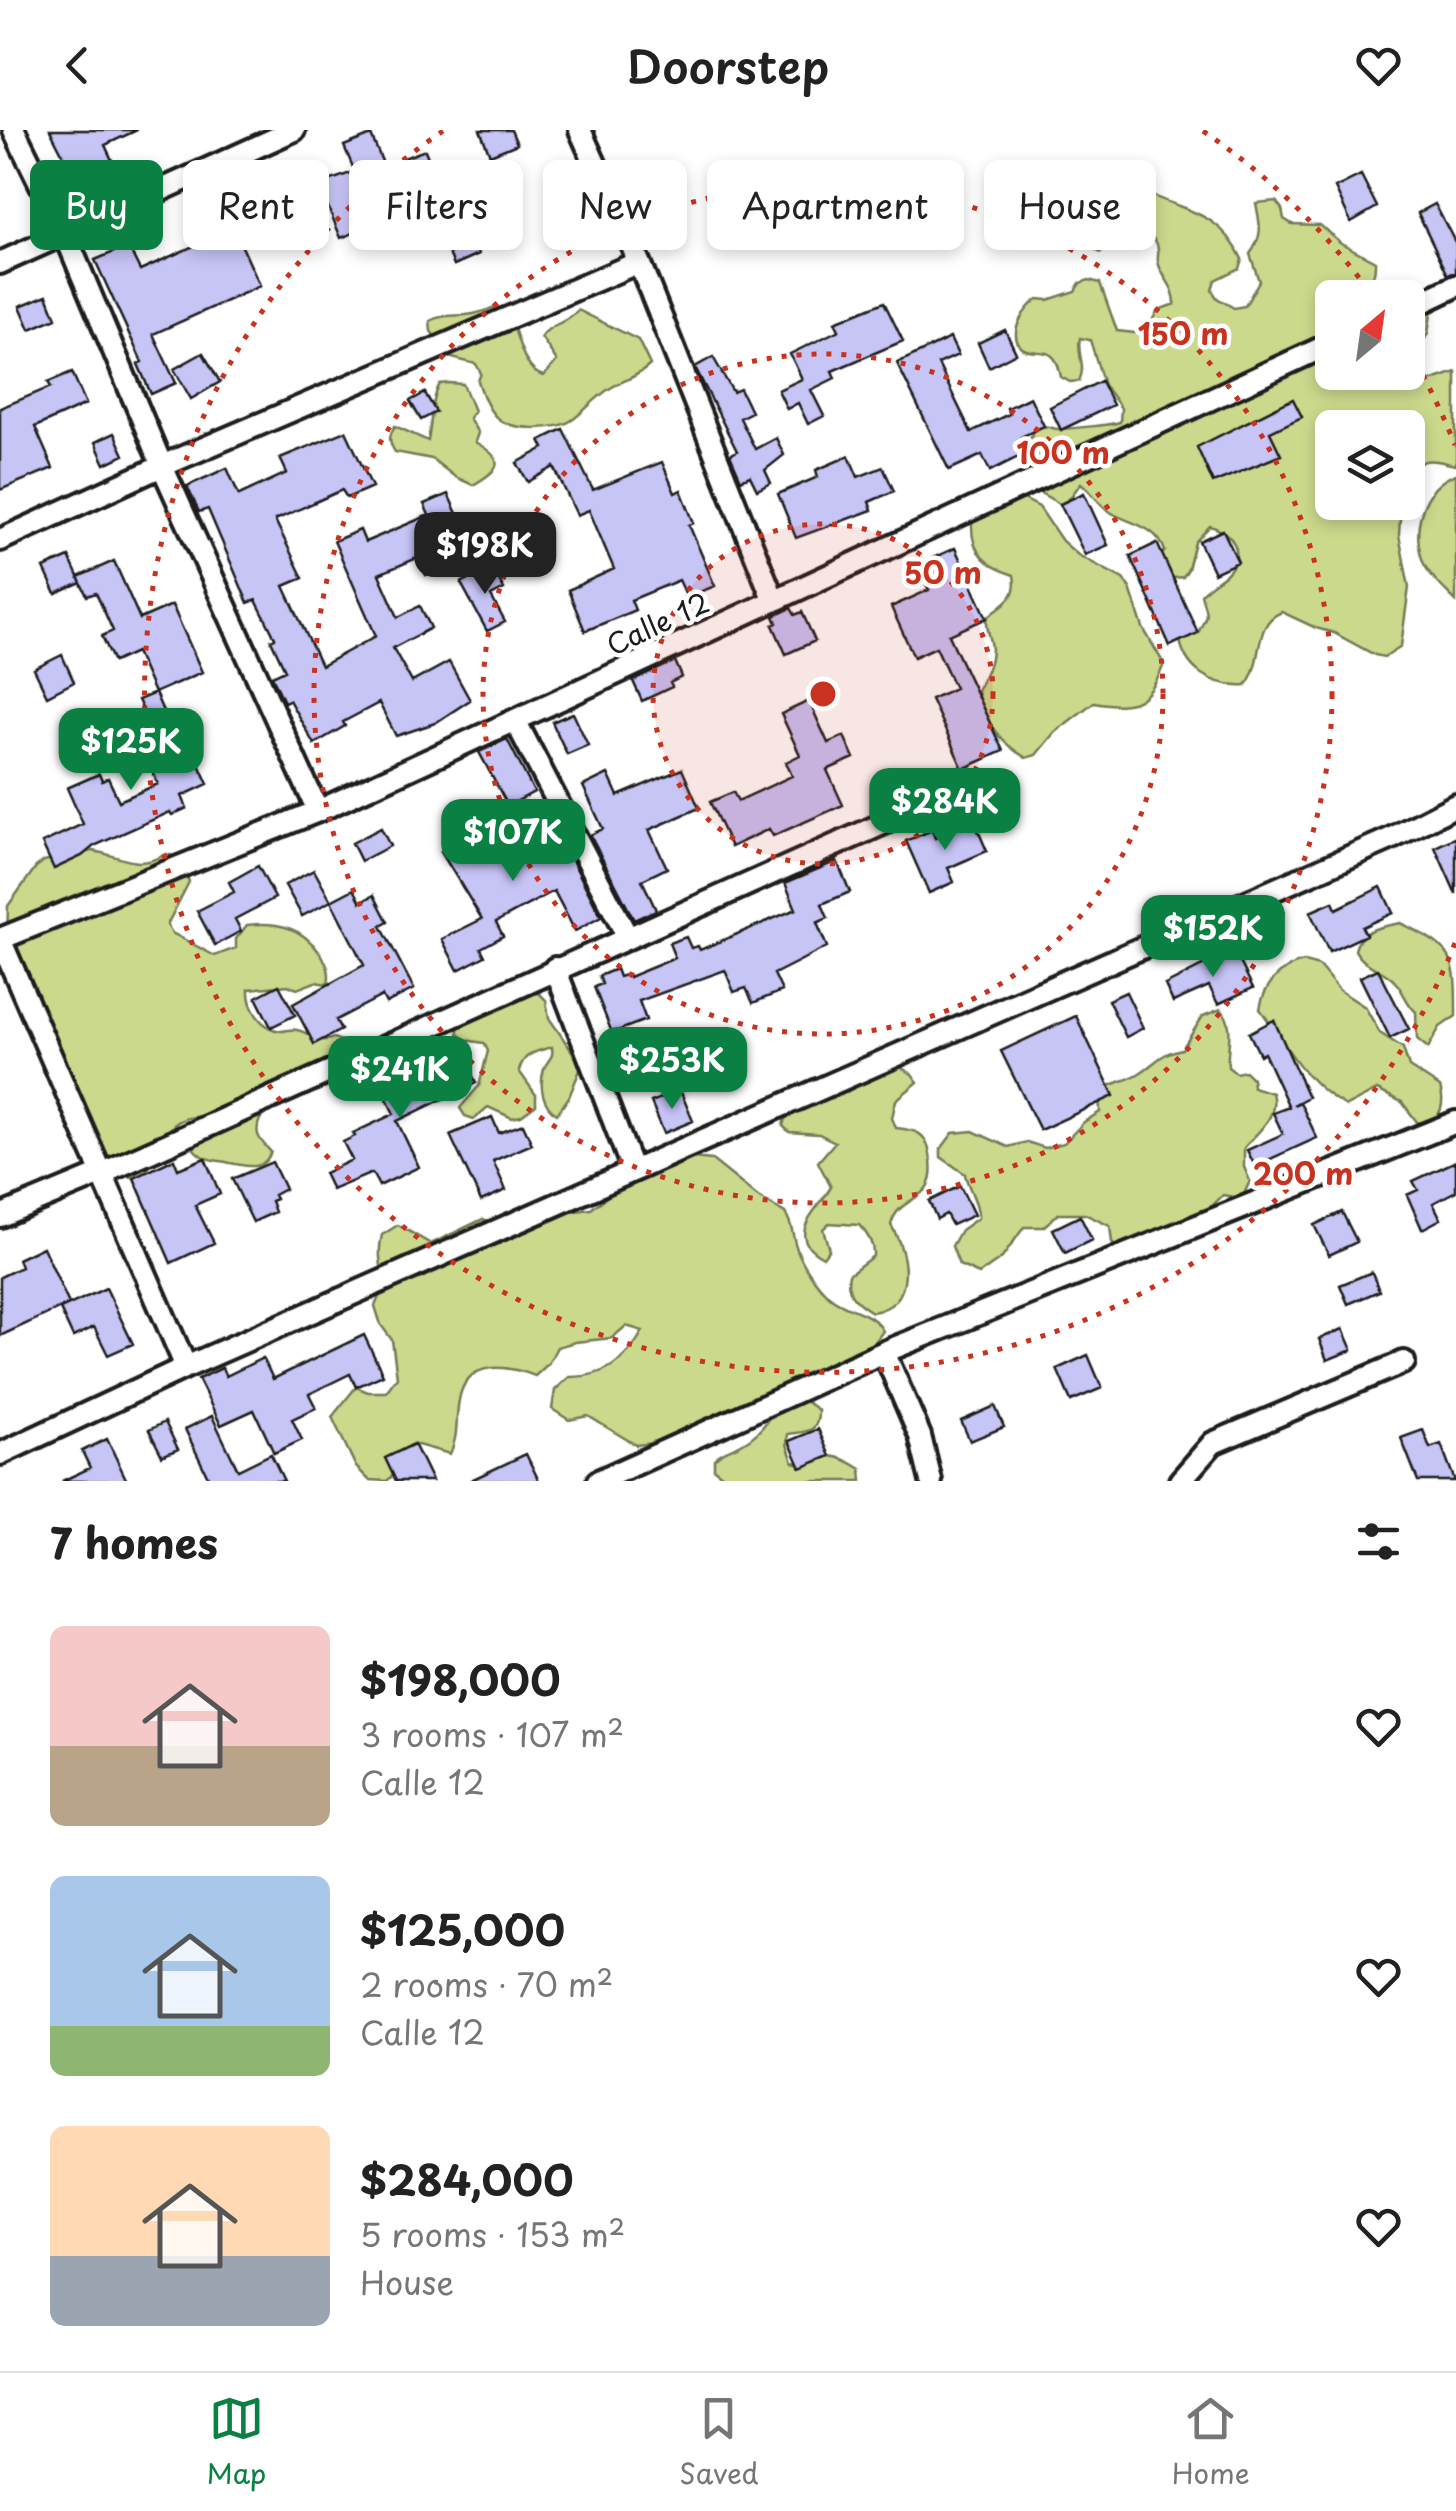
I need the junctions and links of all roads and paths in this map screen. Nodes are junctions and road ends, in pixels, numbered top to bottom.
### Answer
1 (14, 130) edge
2 (294, 130) edge
3 (580, 130) edge
4 (30, 163) edge
5 (163, 189) edge
6 (30, 250) edge
7 (72, 250) edge
8 (640, 262) junction
9 (0, 263) edge
10 (1456, 286) edge
11 (1425, 301) edge
12 (1315, 351) edge
13 (162, 466) junction
14 (0, 540) edge
15 (774, 601) junction
16 (515, 720) junction
17 (947, 794) dead end
18 (1456, 805) edge
19 (318, 811) junction
20 (627, 936) junction
21 (0, 939) edge
22 (555, 968) junction
23 (1456, 1122) edge
24 (633, 1171) junction
25 (101, 1174) junction
26 (0, 1216) edge
27 (884, 1352) junction
28 (1404, 1362) dead end
29 (186, 1367) junction
30 (0, 1454) edge
31 (598, 1481) edge
32 (931, 1481) edge
33 (1180, 1481) edge

1 - 4 street
2 - 5 street
3 - 8 street
6 - 9 street
7 - 13 street
8 - 13 street
8 - 15 street
10 - 11 street
12 - 15 street, Calle 12
13 - 14 street
13 - 19 street
15 - 16 street, Calle 12
16 - 19 street, Calle 12
16 - 20 street
17 - 20 street
18 - 24 street
19 - 21 street, Calle 12
20 - 22 street
21 - 25 street
22 - 24 street
22 - 25 street
23 - 27 street
24 - 29 street
25 - 26 street
25 - 29 street
27 - 31 street
27 - 32 street
28 - 33 street
29 - 30 street

